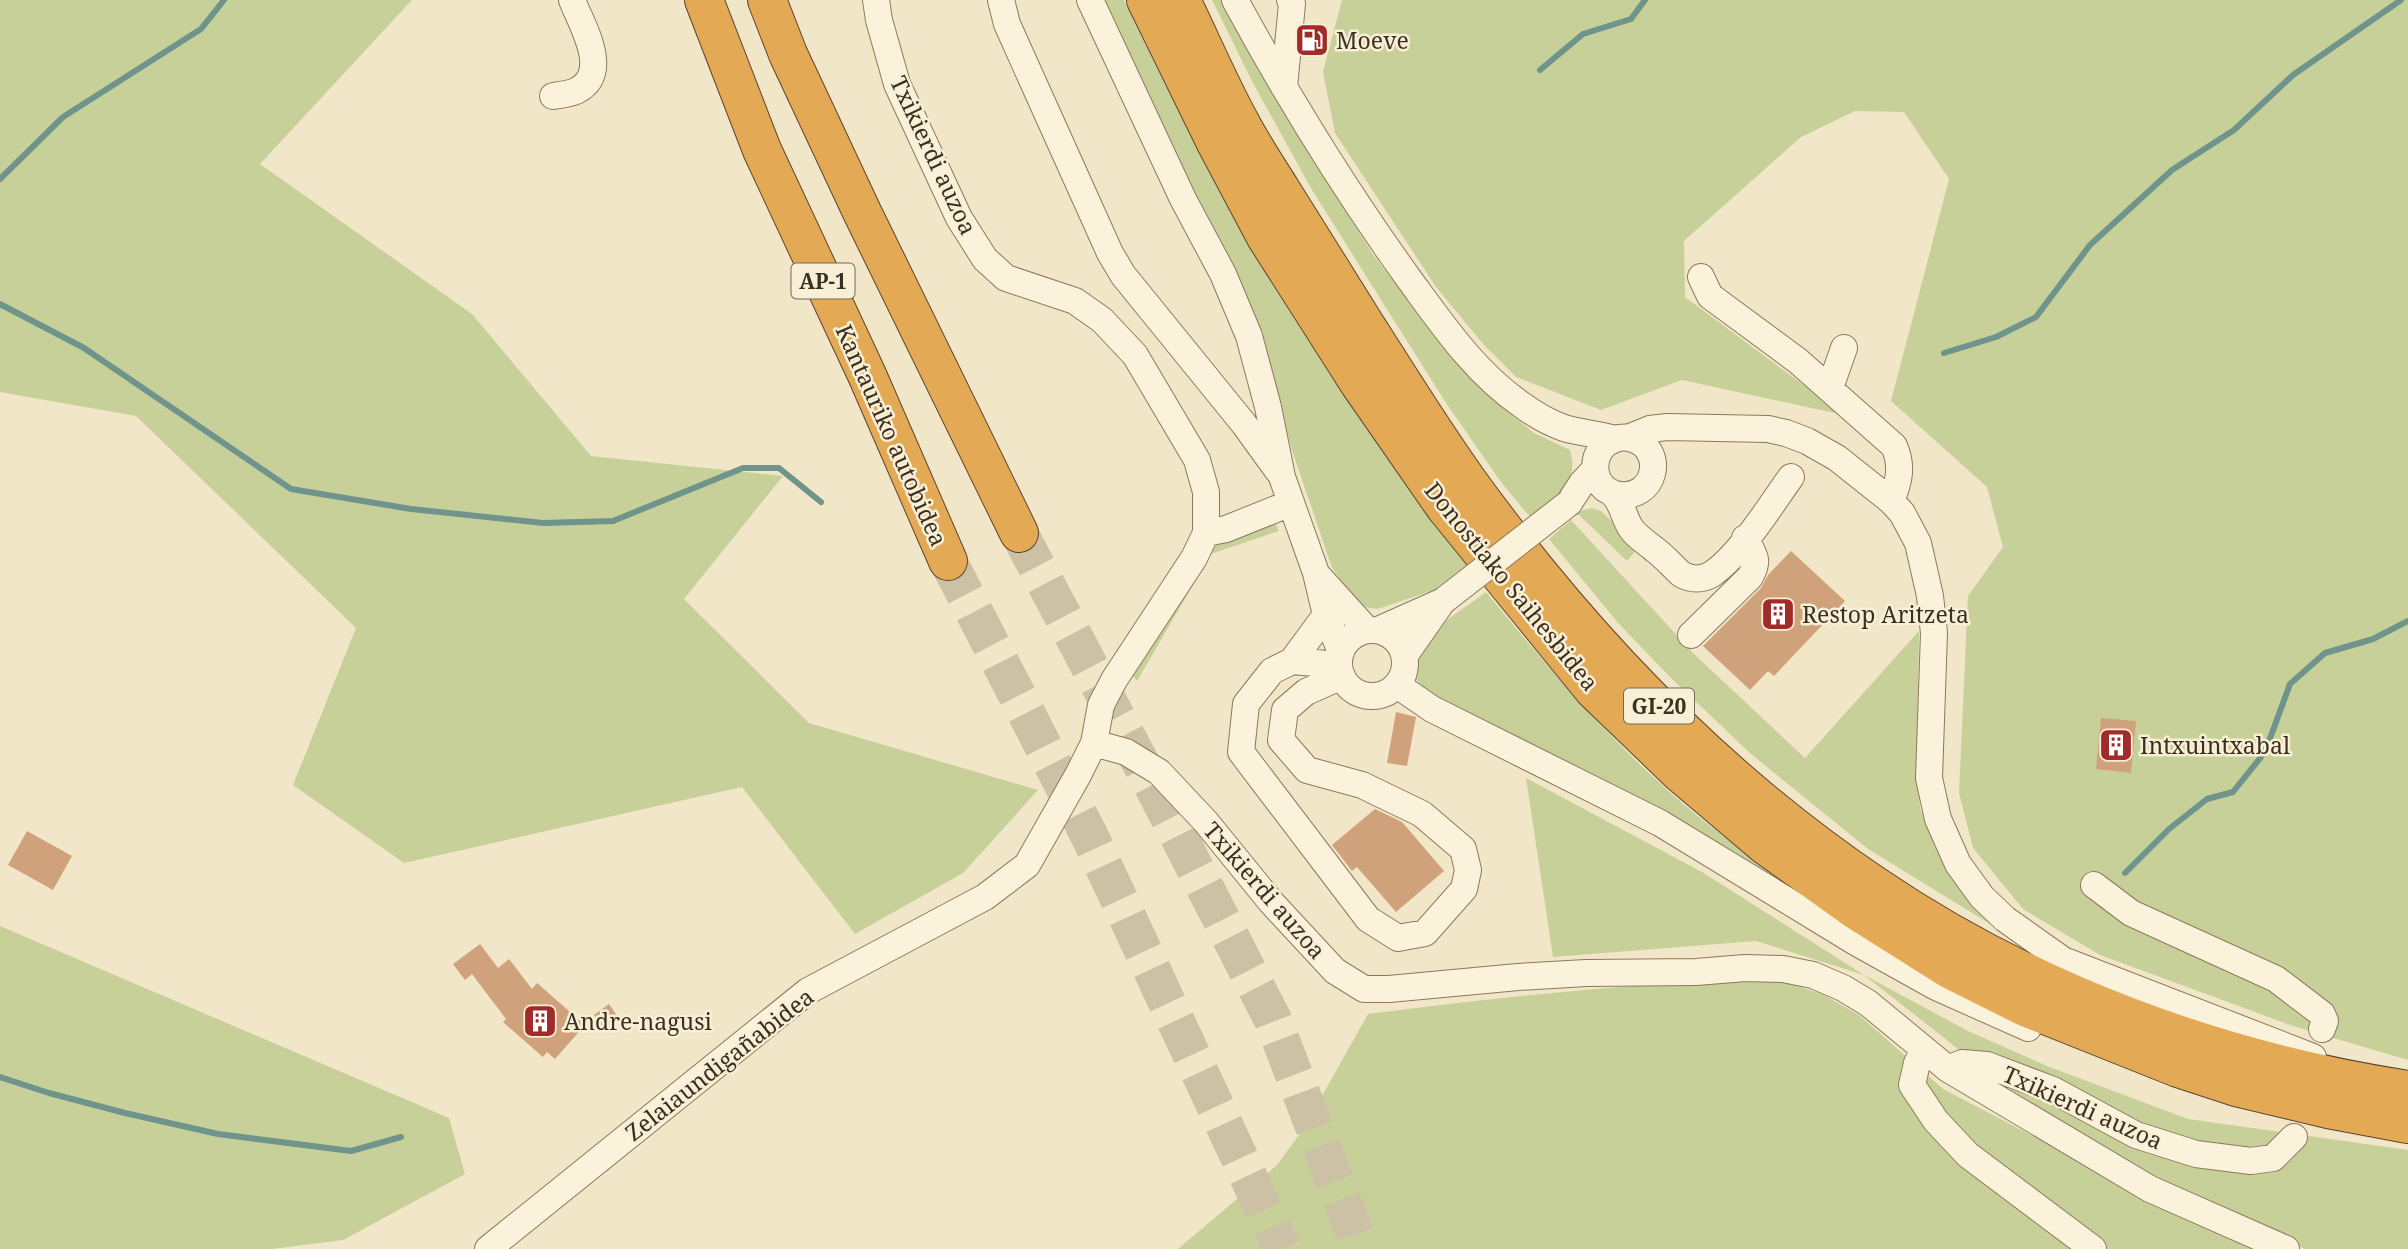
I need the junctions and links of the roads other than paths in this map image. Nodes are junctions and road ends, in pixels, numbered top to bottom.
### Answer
1 (572, 0) edge
2 (704, 0) edge
3 (767, 0) edge
4 (876, 0) edge
5 (1001, 0) edge
6 (1090, 0) edge
7 (1146, 0) edge
8 (1181, 0) edge
9 (1235, 0) edge
10 (1292, 1) edge
11 (1284, 87) junction
12 (553, 96) dead end
13 (1701, 277) dead end
14 (1844, 348) dead end
15 (1830, 388) junction
16 (1563, 428) junction
17 (1692, 428) junction
18 (1622, 439) junction
19 (1652, 461) junction
20 (1899, 471) junction
21 (1282, 477) junction
22 (1791, 477) dead end
23 (1603, 478) junction
24 (1867, 481) junction
25 (1642, 491) junction
26 (1891, 501) junction
27 (1291, 503) junction
28 (1019, 533) tunnel mouth
29 (1206, 533) junction
30 (1745, 538) junction
31 (1647, 543) junction
32 (948, 561) tunnel mouth
33 (1316, 573) junction
34 (1443, 601) junction
35 (1326, 615) junction
36 (1372, 630) junction
37 (1691, 635) dead end
38 (1405, 655) junction
39 (1292, 661) junction
40 (1340, 664) junction
41 (1397, 685) junction
42 (1094, 743) junction
43 (2094, 885) dead end
44 (2322, 1029) dead end
45 (1924, 1051) junction
46 (1948, 1069) junction
47 (2408, 1089) edge
48 (2328, 1109) junction
49 (2408, 1124) edge
50 (2294, 1137) dead end
51 (488, 1249) edge
52 (2093, 1249) edge
53 (2286, 1249) edge

1 - 12 street
2 - 32 highway, Kantauriko autobidea / AP-1
3 - 28 highway, AP-1
4 - 29 street, Txikierdi auzoa
5 - 21 street
6 - 21 street
7 - 48 highway, Donostiako Saihesbidea / GI-20
8 - 47 highway, Donostiako Saihesbidea / GI-20
9 - 11 street
10 - 11 street
11 - 16 street
13 - 15 street
14 - 15 street
15 - 20 street
16 - 18 street
16 - 23 street
17 - 18 street
17 - 19 street
17 - 24 street
18 - 19 street
18 - 23 street
19 - 25 street
20 - 24 street
20 - 26 street
21 - 27 street
22 - 30 street
23 - 25 street
23 - 31 street
23 - 34 street, bridge
24 - 26 street
25 - 31 street
26 - 47 street
27 - 29 street
27 - 33 street
29 - 42 street, Txikierdi auzoa
30 - 31 street
30 - 37 street
33 - 35 street
33 - 36 street
34 - 36 street
34 - 38 street
35 - 39 street
35 - 40 street
36 - 38 street
36 - 40 street
38 - 41 street
39 - 40 street
39 - 40 street
40 - 41 street
41 - 48 street
42 - 45 street, Txikierdi auzoa
42 - 51 street, Zelaiaundigañabidea
43 - 44 street
45 - 46 street, Txikierdi auzoa
45 - 52 street
46 - 50 street, Txikierdi auzoa
46 - 53 street
48 - 49 highway, Donostiako Saihesbidea / GI-20

